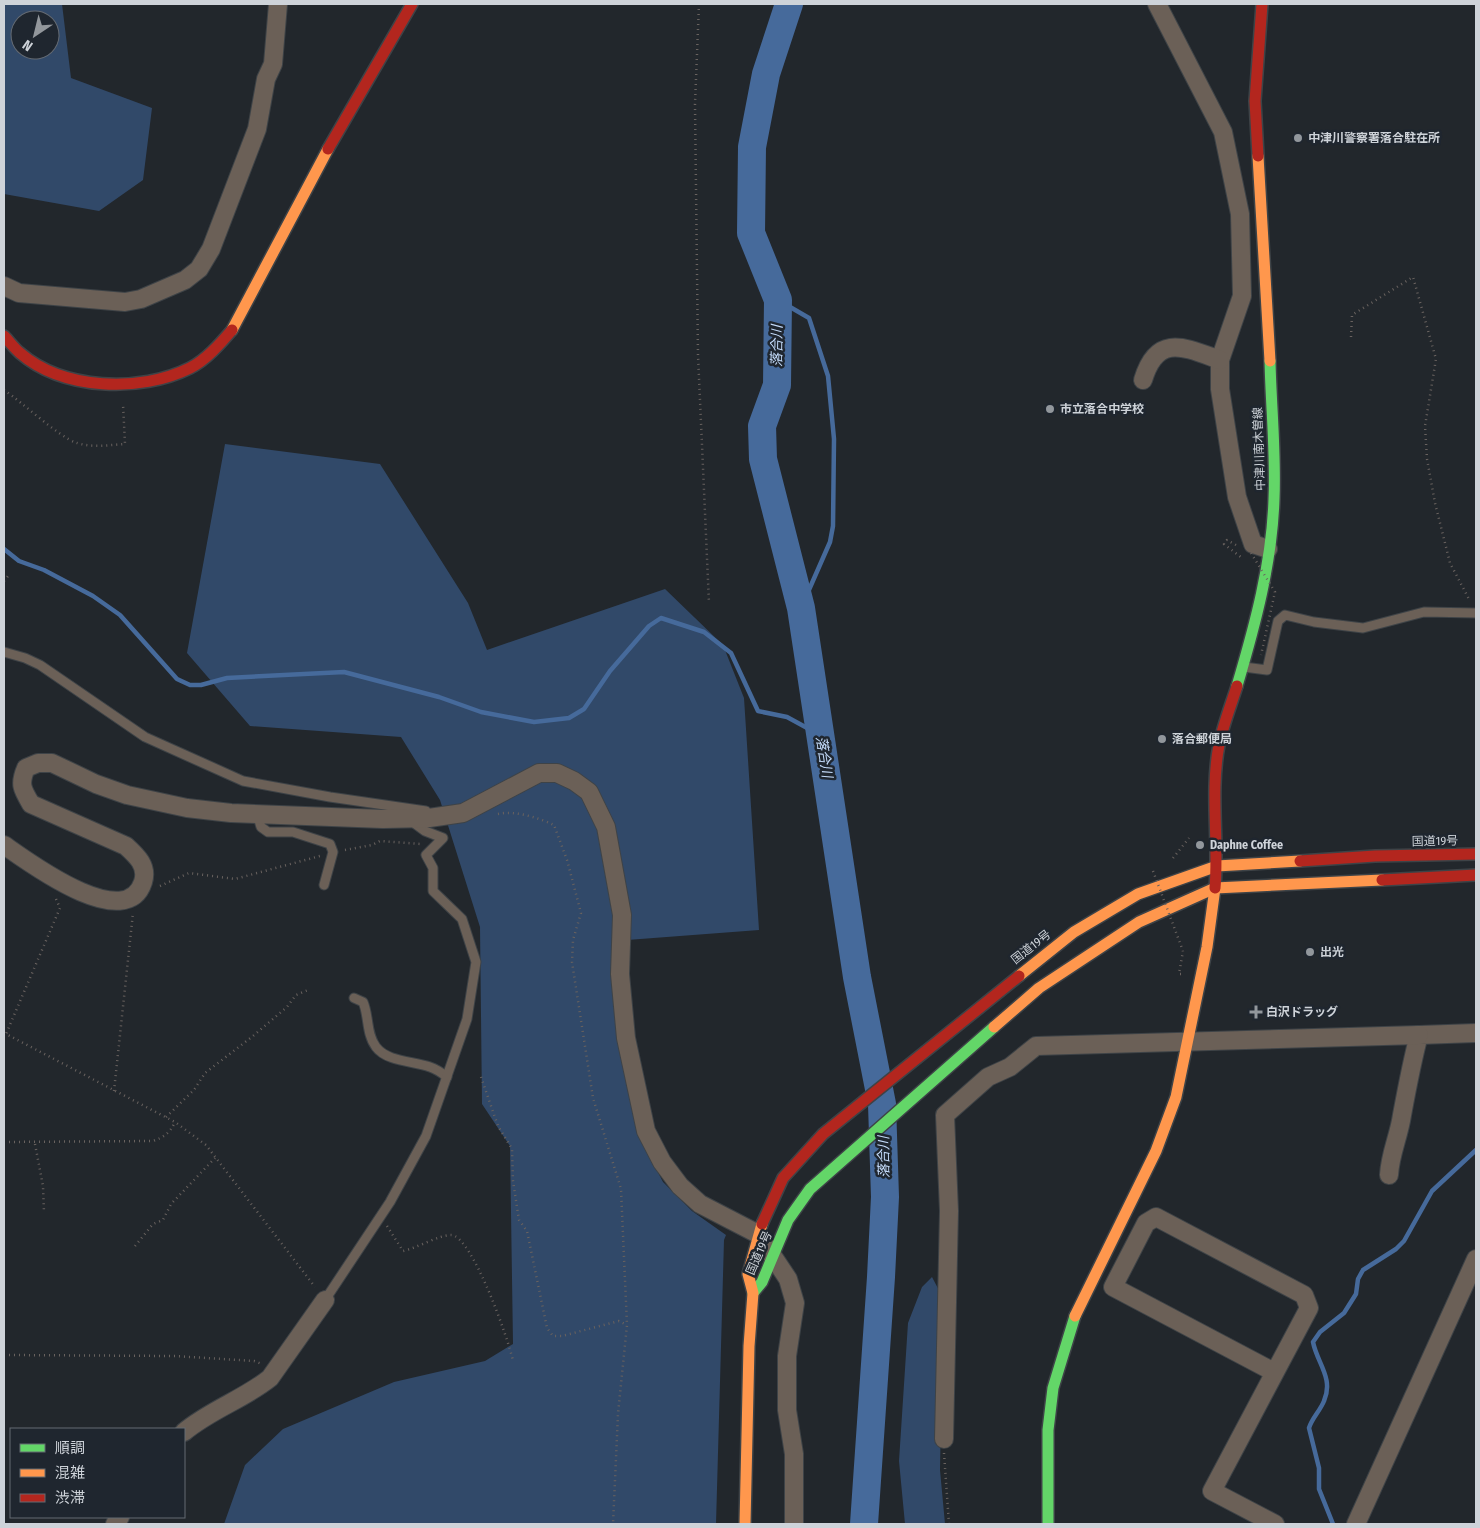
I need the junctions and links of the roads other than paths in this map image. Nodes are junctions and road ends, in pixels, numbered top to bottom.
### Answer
1 (278, 4) edge
2 (412, 4) edge
3 (1156, 4) edge
4 (1262, 4) edge
5 (4, 286) edge
6 (4, 336) edge
7 (1220, 360) junction
8 (1143, 380) dead end
9 (1260, 551) junction
10 (1476, 613) edge
11 (4, 652) edge
12 (1244, 667) junction
13 (257, 814) junction
14 (429, 818) junction
15 (410, 819) junction
16 (4, 845) edge
17 (1476, 854) edge
18 (1217, 866) junction
19 (1476, 875) edge
20 (324, 885) dead end
21 (1215, 888) junction
22 (354, 998) dead end
23 (1476, 1033) edge
24 (1419, 1035) junction
25 (1189, 1042) junction
26 (447, 1077) junction
27 (1389, 1175) dead end
28 (758, 1234) junction
29 (773, 1257) junction
30 (1476, 1259) edge
31 (753, 1293) junction
32 (325, 1300) joint
33 (1274, 1372) junction
34 (185, 1431) edge
35 (944, 1439) road end
36 (745, 1524) edge
37 (794, 1524) edge
38 (1048, 1524) edge
39 (1275, 1524) edge
40 (1356, 1524) edge

1 - 5 street
2 - 6 main road
3 - 7 street
4 - 9 main road, 中津川南木曽線
7 - 8 street
7 - 9 street
9 - 12 main road, 中津川南木曽線
10 - 12 lane
11 - 14 lane
12 - 18 main road, 中津川南木曽線
13 - 15 street
13 - 16 street
13 - 20 lane
14 - 15 street
14 - 28 street
15 - 26 lane
17 - 18 main road, 国道19号
18 - 21 main road, 中津川南木曽線
18 - 28 main road, 国道19号
19 - 21 main road, 国道19号
21 - 25 main road, 中津川南木曽線
21 - 29 main road, 国道19号
22 - 26 lane
23 - 24 street
24 - 25 street
24 - 27 street
25 - 35 street
25 - 38 main road, 中津川南木曽線
26 - 32 lane
28 - 29 street
28 - 31 main road, 国道19号
29 - 31 main road, 国道19号
29 - 37 street
30 - 40 street
31 - 36 main road, 国道19号
32 - 34 street
33 - 33 street
33 - 39 street

